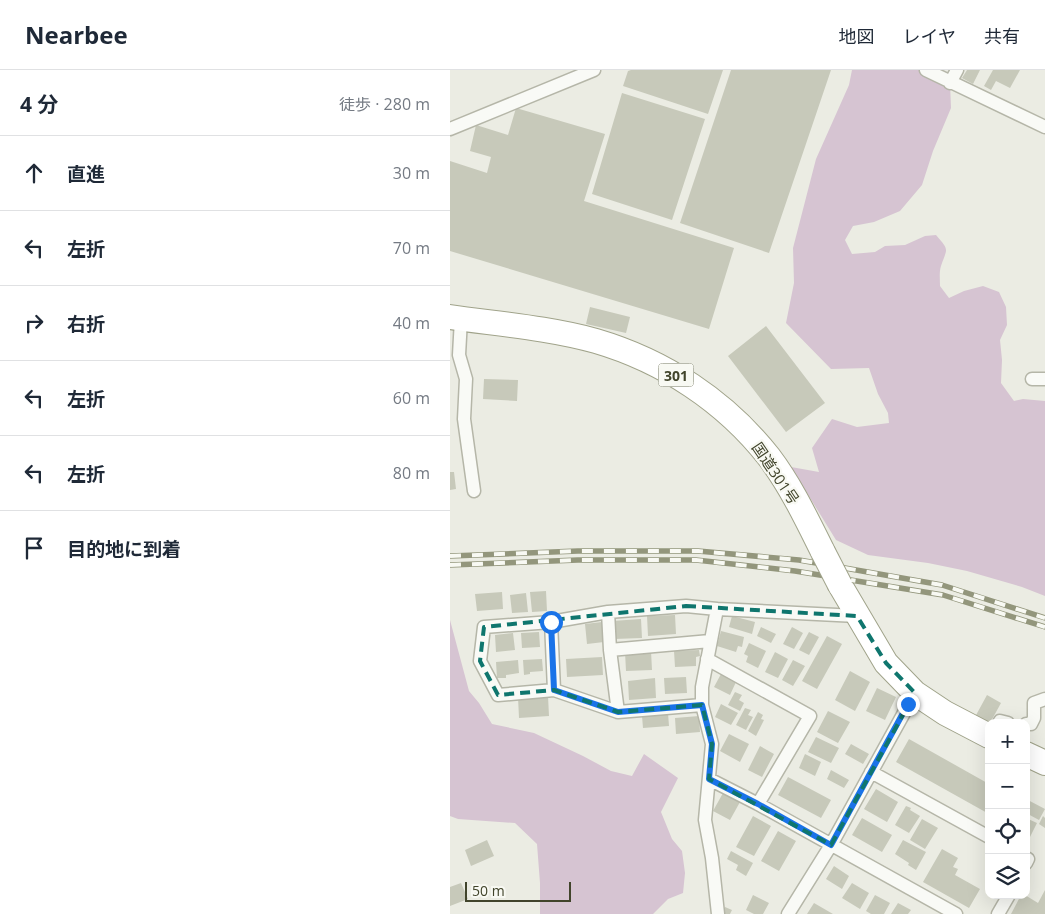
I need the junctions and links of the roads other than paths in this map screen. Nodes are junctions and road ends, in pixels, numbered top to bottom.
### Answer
1 (594, 70) edge
2 (926, 70) edge
3 (957, 70) edge
4 (950, 83) junction
5 (1045, 127) edge
6 (450, 129) edge
7 (455, 318) edge
8 (474, 491) dead end
9 (717, 610) junction
10 (608, 612) junction
11 (857, 616) junction
12 (551, 622) junction
13 (710, 641) junction
14 (610, 650) junction
15 (707, 659) junction
16 (554, 690) junction
17 (914, 693) junction
18 (1045, 698) edge
19 (702, 705) junction
20 (618, 712) junction
21 (1030, 724) edge
22 (985, 734) edge
23 (1030, 756) edge
24 (1045, 763) edge
25 (871, 772) junction
26 (709, 779) junction
27 (758, 804) junction
28 (985, 835) edge
29 (831, 845) junction
30 (1006, 899) edge
31 (718, 914) edge
32 (788, 914) edge
33 (956, 914) edge
34 (998, 914) edge

1 - 6 street
2 - 4 street
3 - 4 street
4 - 5 street
7 - 8 street
7 - 11 highway, 国道301号 / 301, bridge
9 - 10 street
9 - 11 street
9 - 13 street
10 - 12 street
10 - 14 street
11 - 17 highway, 国道301号 / 301
12 - 16 street
12 - 16 street
13 - 14 street
13 - 15 street
14 - 20 street
15 - 19 street
15 - 27 street
16 - 20 street
17 - 22 highway, 国道301号 / 301
17 - 25 street
18 - 21 street
19 - 20 street
19 - 26 street
23 - 24 highway
25 - 28 street
25 - 29 street
26 - 27 street
26 - 31 street
27 - 29 street
29 - 32 street
29 - 33 street
30 - 34 street

